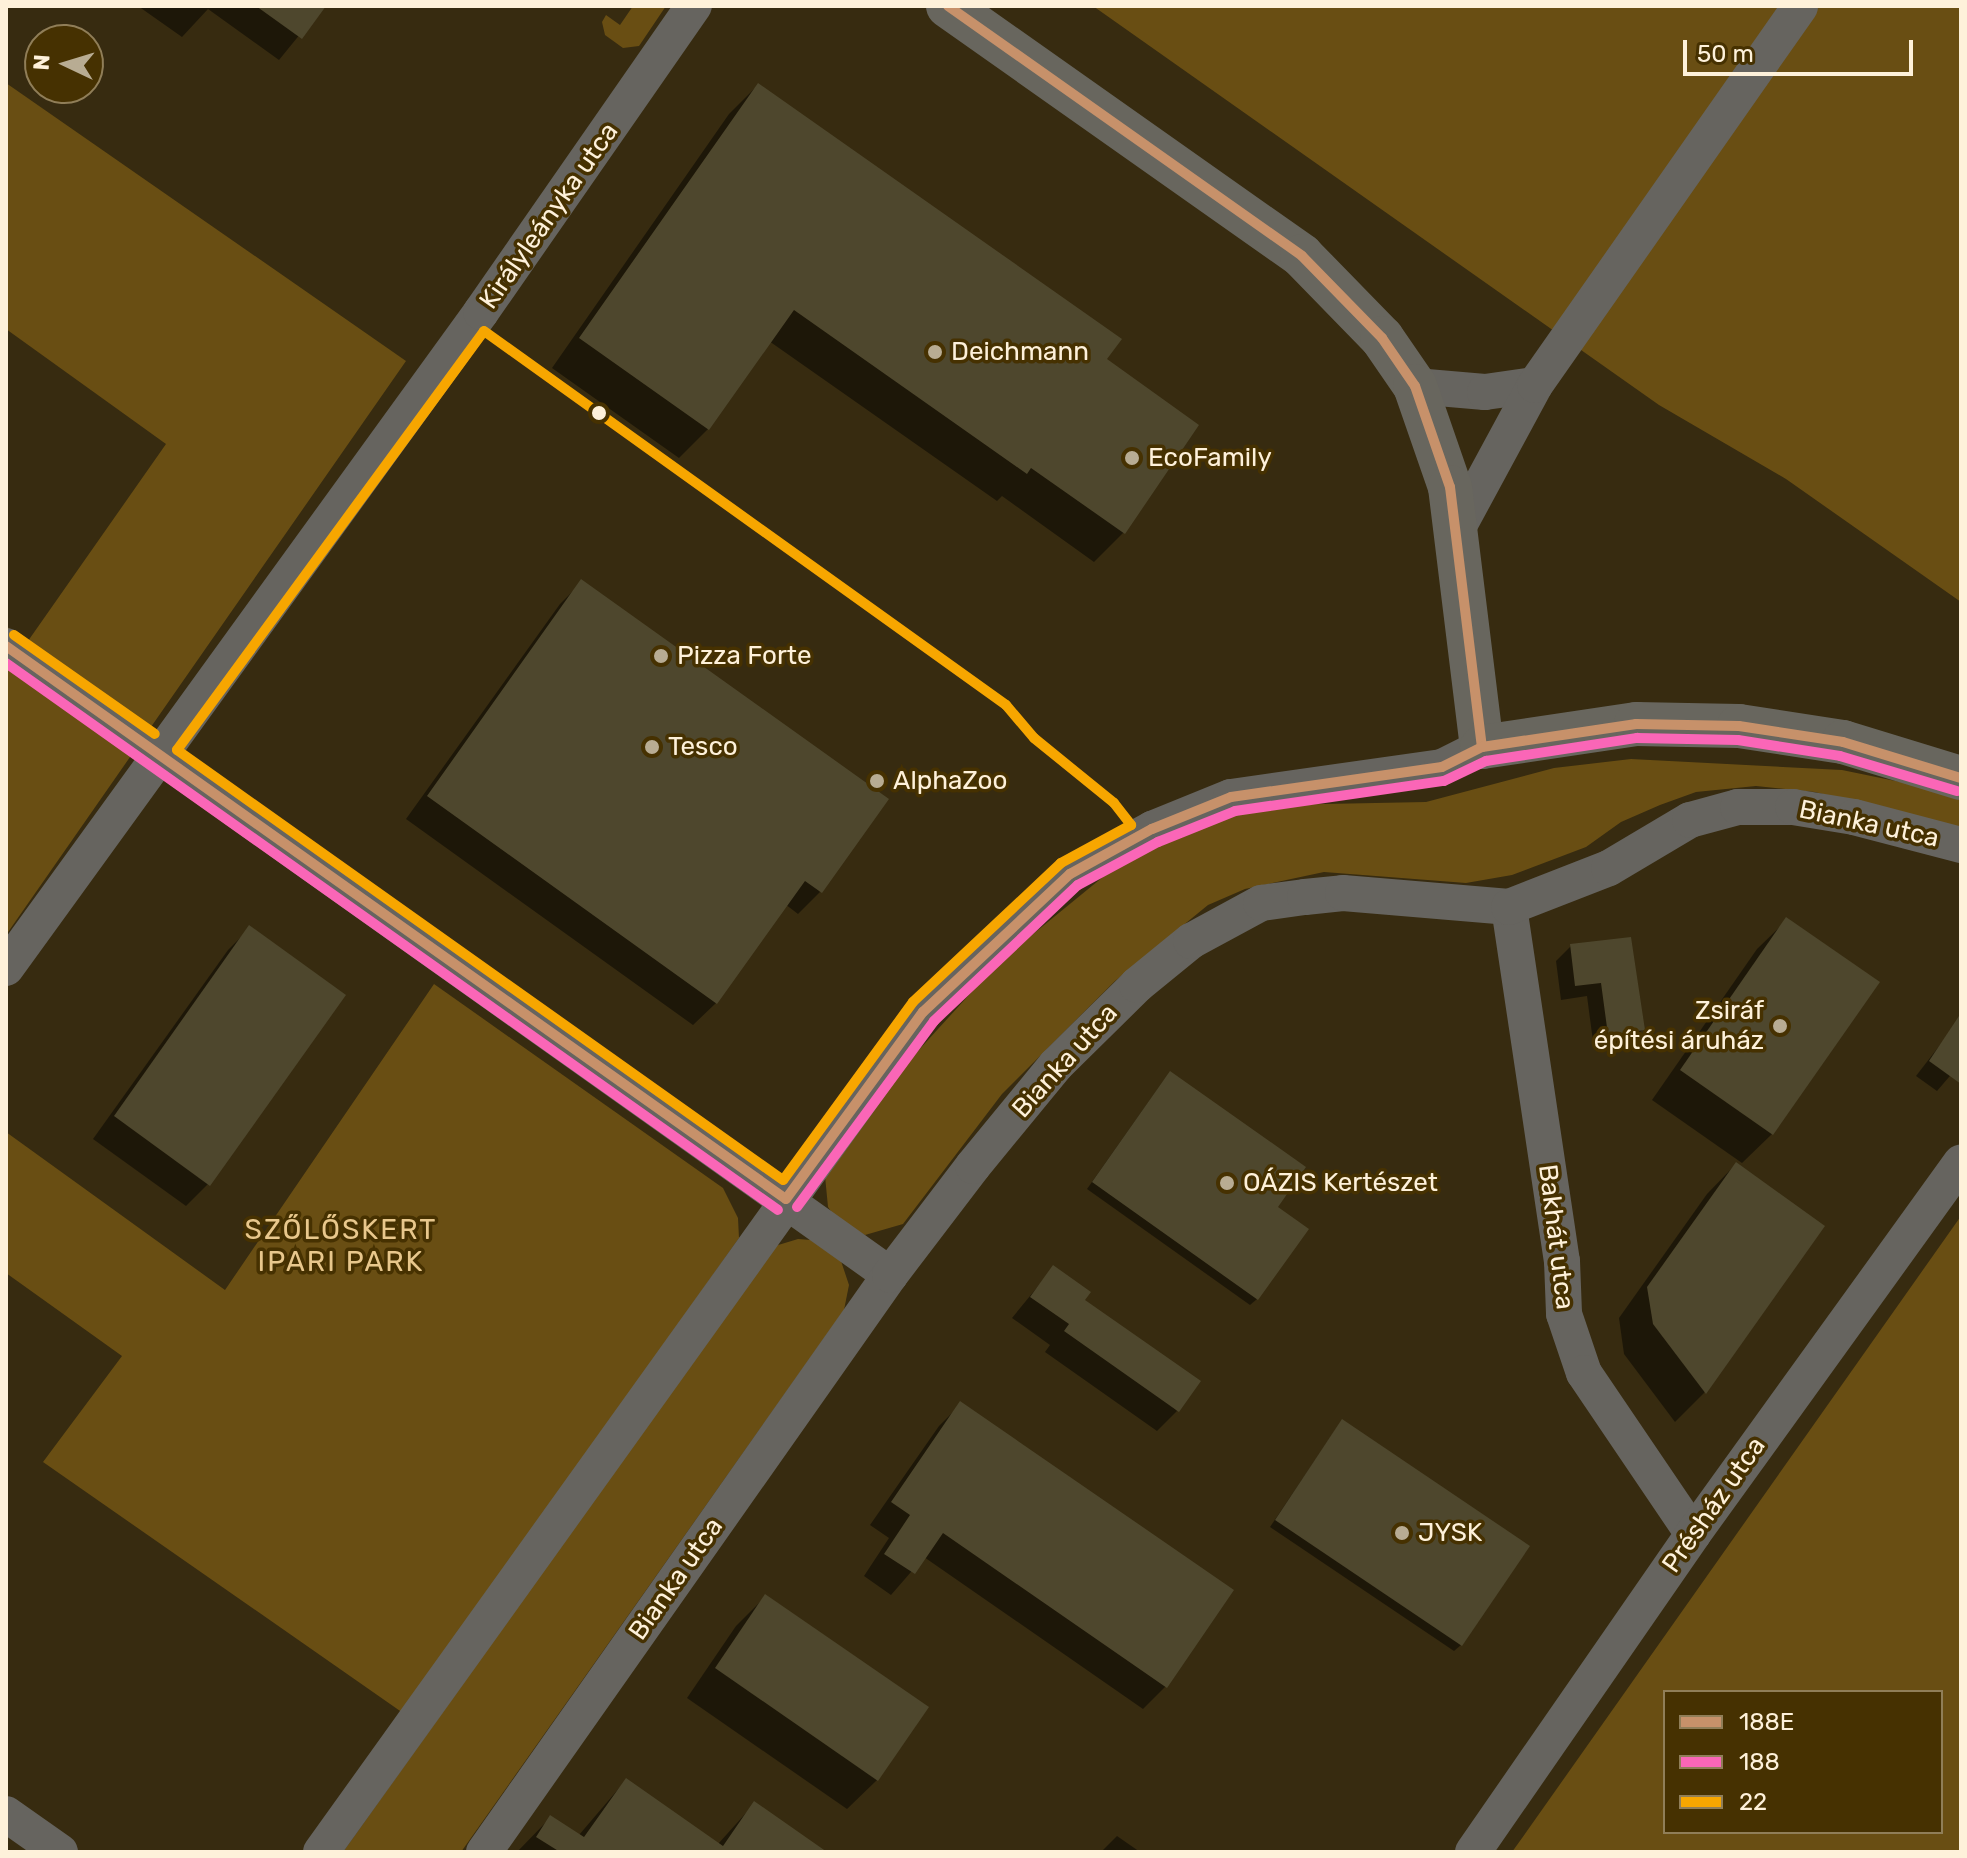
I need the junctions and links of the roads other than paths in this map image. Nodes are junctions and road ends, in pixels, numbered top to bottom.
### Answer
1 (694, 6) edge
2 (948, 6) edge
3 (1800, 6) edge
4 (1535, 385) junction
5 (1415, 386) junction
6 (1455, 533) junction
7 (6, 646) edge
8 (1482, 747) junction
9 (159, 752) junction
10 (1961, 778) edge
11 (1961, 845) edge
12 (1509, 907) junction
13 (6, 968) edge
14 (1961, 1163) edge
15 (786, 1199) junction
16 (890, 1275) junction
17 (1693, 1534) junction
18 (6, 1814) edge
19 (60, 1852) edge
20 (321, 1852) edge
21 (484, 1852) edge
22 (1473, 1852) edge

1 - 9 street, Királyleányka utca
2 - 5 main road
3 - 4 street
4 - 5 street
4 - 6 street
5 - 6 main road
6 - 8 main road
7 - 9 street
8 - 10 main road
8 - 15 street
9 - 13 street, Királyleányka utca
9 - 15 street
11 - 12 street, Bianka utca
12 - 16 street, Bianka utca
12 - 17 street, Bakhát utca
14 - 17 street, Présház utca
15 - 16 street
15 - 20 street
16 - 21 street, Bianka utca
17 - 22 street, Présház utca
18 - 19 street

